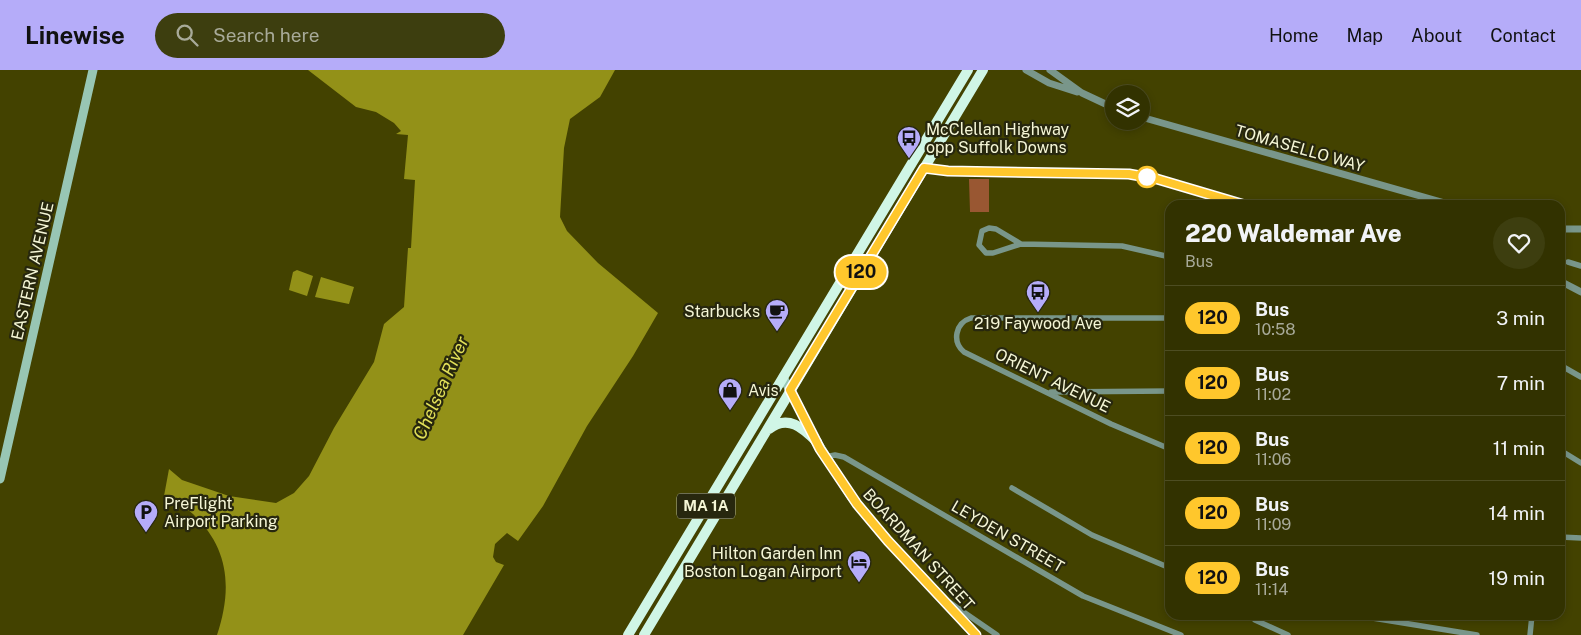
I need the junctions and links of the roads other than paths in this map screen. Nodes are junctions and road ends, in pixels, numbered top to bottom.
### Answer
1 (93, 70) edge
2 (968, 70) edge
3 (983, 70) edge
4 (1026, 70) edge
5 (1050, 70) edge
6 (1082, 93) junction
7 (1105, 104) edge
8 (1150, 120) edge
9 (924, 168) junction
10 (1228, 200) edge
11 (1434, 200) edge
12 (1565, 229) edge
13 (1581, 229) edge
14 (1021, 244) junction
15 (1165, 256) edge
16 (1568, 262) dead end
17 (1581, 266) edge
18 (1565, 284) edge
19 (1581, 292) edge
20 (1165, 318) edge
21 (1565, 368) edge
22 (783, 377) junction
23 (1581, 377) edge
24 (790, 390) junction
25 (1165, 391) edge
26 (1048, 392) junction
27 (764, 433) junction
28 (817, 442) junction
29 (1165, 446) edge
30 (1565, 453) edge
31 (3, 456) edge
32 (825, 457) junction
33 (1581, 462) edge
34 (0, 479) edge
35 (1012, 488) dead end
36 (1565, 536) edge
37 (1581, 538) edge
38 (1165, 566) edge
39 (942, 597) junction
40 (1255, 620) edge
41 (1384, 620) edge
42 (1532, 620) edge
43 (984, 626) junction
44 (974, 634) edge
45 (628, 635) edge
46 (644, 635) edge
47 (997, 635) edge
48 (1181, 635) edge
49 (1288, 635) edge
50 (1476, 635) edge
51 (1530, 635) edge

1 - 31 main road, EASTERN AVENUE
2 - 22 highway, MA 1A
3 - 9 highway, MA 1A
4 - 6 street
5 - 6 street
6 - 7 street
8 - 11 street, TOMASELLO WAY
9 - 10 street
9 - 24 highway, MA 1A
12 - 13 street
14 - 14 street
14 - 15 street
16 - 17 street
18 - 19 street
20 - 26 street, ORIENT AVENUE
21 - 23 street
22 - 24 main road, BOARDMAN STREET
22 - 45 highway, MA 1A
24 - 27 highway, MA 1A
24 - 28 main road, BOARDMAN STREET
25 - 26 street
26 - 29 street, ORIENT AVENUE
27 - 28 highway
27 - 46 highway, MA 1A
28 - 32 main road, BOARDMAN STREET
30 - 33 street
31 - 34 main road, EASTERN AVENUE
32 - 39 main road, BOARDMAN STREET
32 - 48 street, LEYDEN STREET
35 - 38 street
36 - 37 street
39 - 43 street
39 - 44 main road, BOARDMAN STREET
40 - 49 street
41 - 50 street
42 - 51 street
43 - 44 street
43 - 47 street

